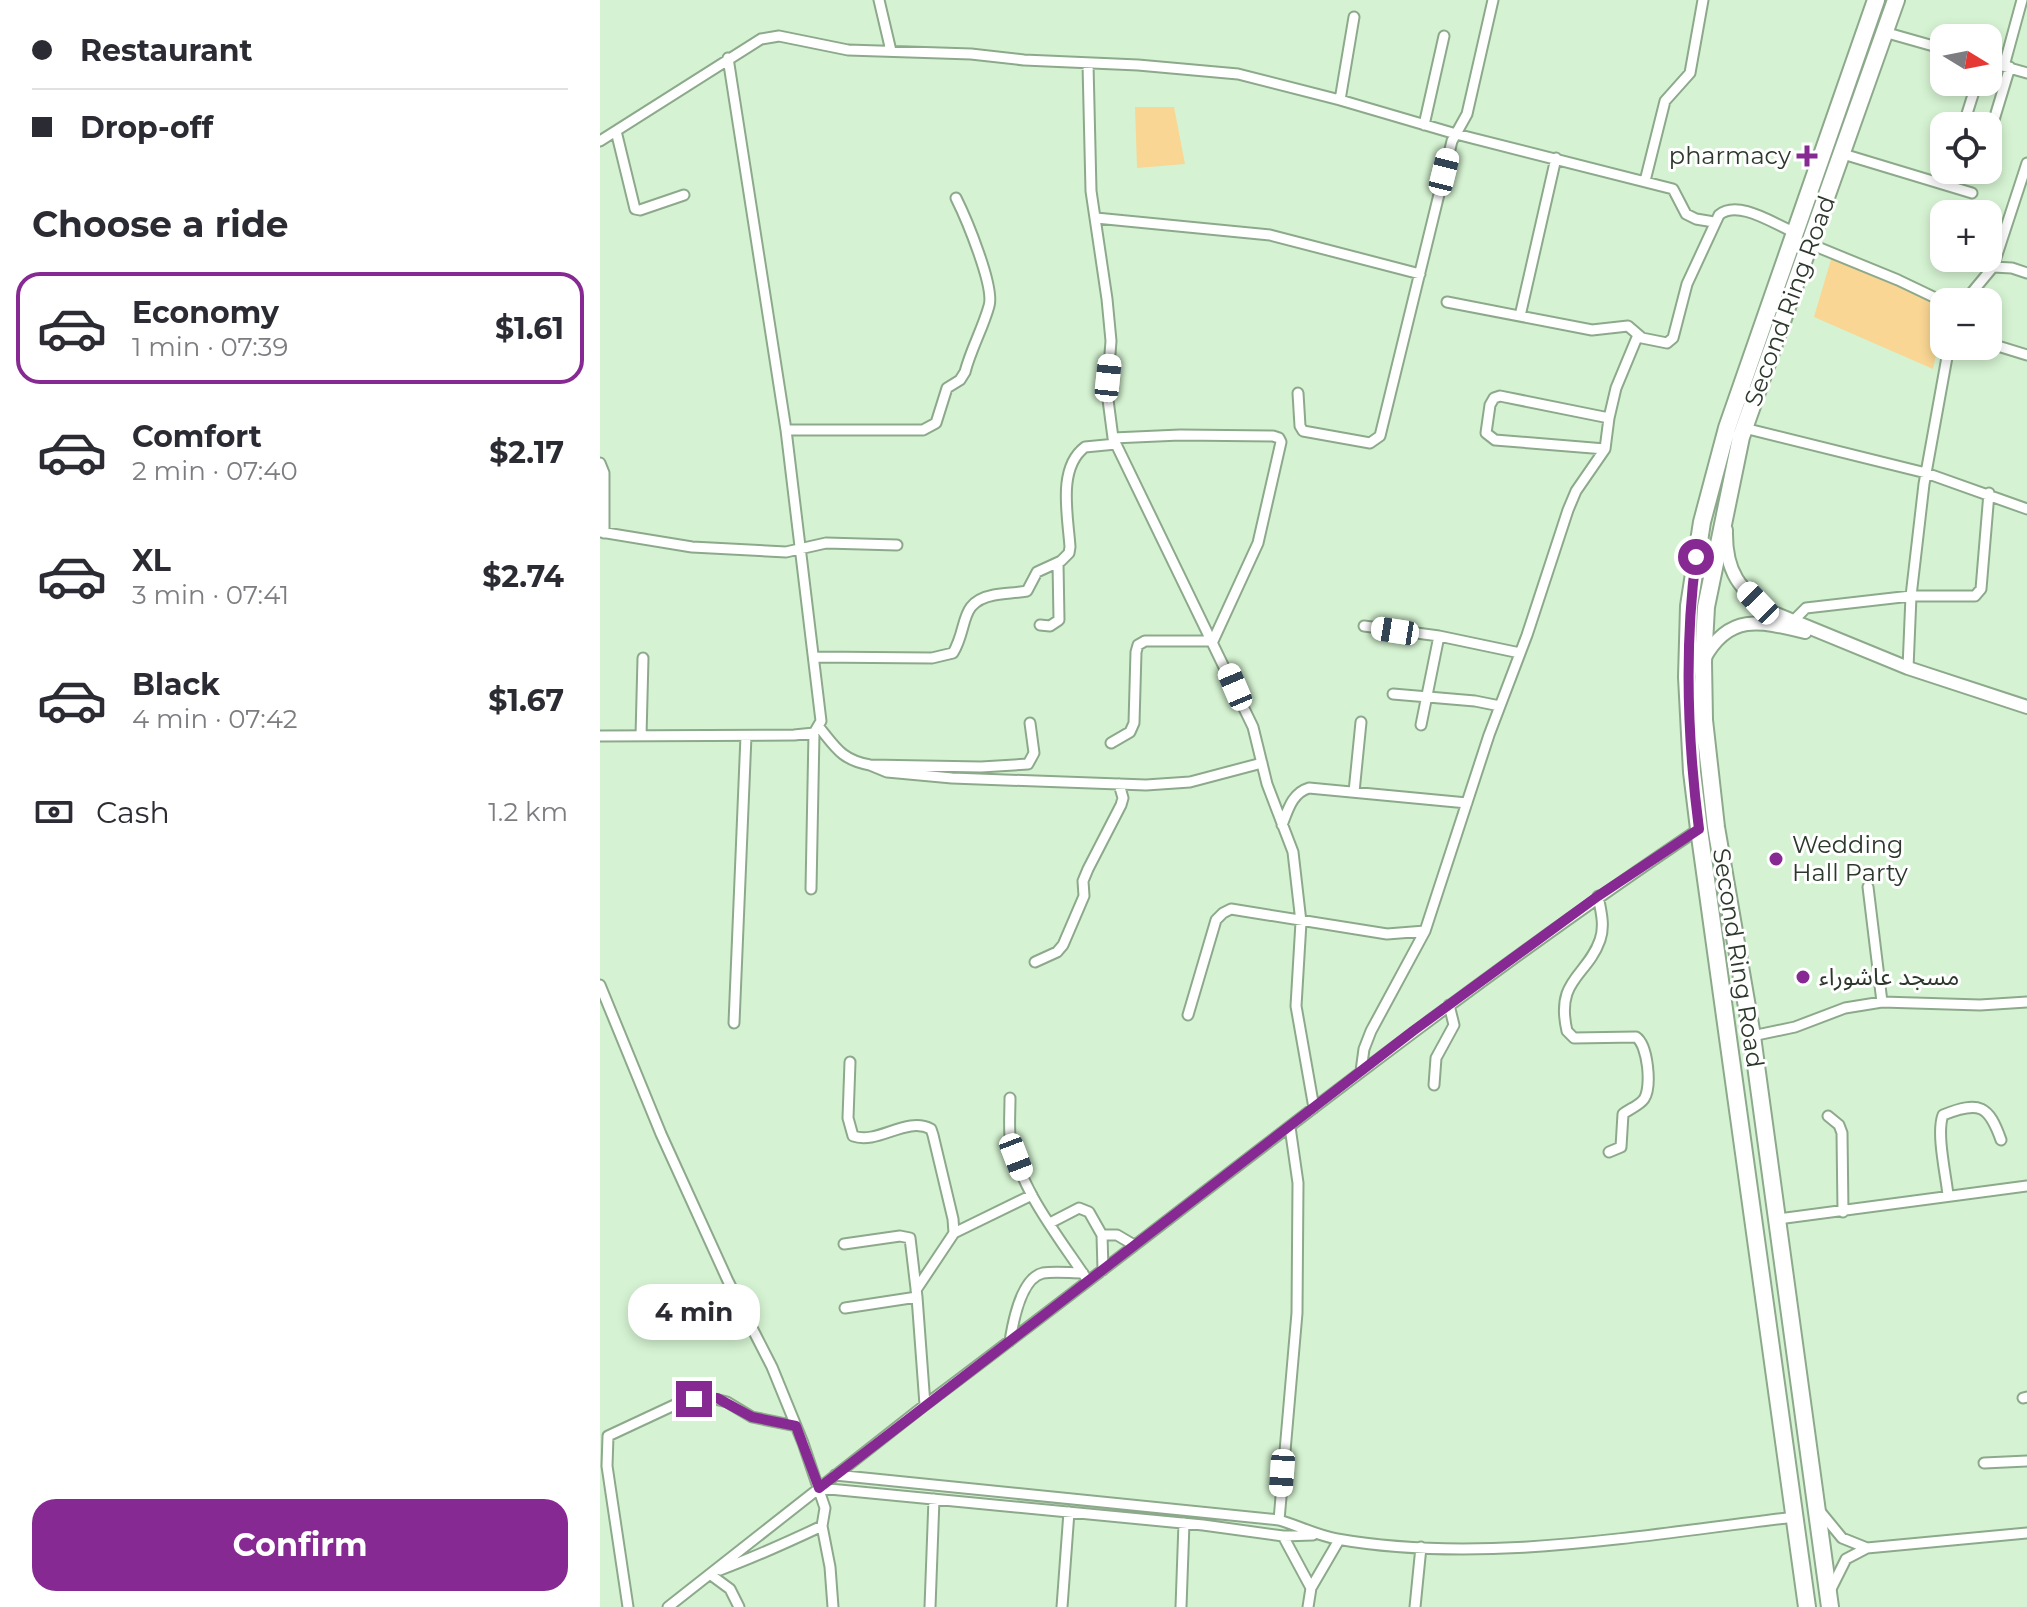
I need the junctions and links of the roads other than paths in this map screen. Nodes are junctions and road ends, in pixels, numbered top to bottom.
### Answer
1 (879, 0) edge
2 (1493, 0) edge
3 (1703, 0) edge
4 (1876, 0) edge
5 (1896, 0) edge
6 (2022, 0) edge
7 (1354, 17) dead end
8 (1884, 32) junction
9 (1444, 36) dead end
10 (1930, 45) edge
11 (891, 51) junction
12 (728, 58) junction
13 (1088, 64) junction
14 (2002, 65) edge
15 (2007, 66) junction
16 (2027, 73) edge
17 (1340, 100) junction
18 (1995, 112) edge
19 (1424, 125) junction
20 (616, 131) junction
21 (1456, 134) junction
22 (600, 141) edge
23 (1843, 154) junction
24 (1556, 158) junction
25 (2027, 163) edge
26 (1645, 181) junction
27 (1972, 193) dead end
28 (684, 195) dead end
29 (956, 198) dead end
30 (1096, 218) junction
31 (1714, 222) junction
32 (1794, 232) junction
33 (2002, 239) edge
34 (1810, 244) junction
35 (2002, 267) edge
36 (1989, 272) edge
37 (2027, 273) edge
38 (1420, 274) junction
39 (1976, 288) edge
40 (1930, 295) edge
41 (1447, 302) dead end
42 (1520, 316) junction
43 (1638, 335) junction
44 (2002, 347) edge
45 (2027, 355) edge
46 (1946, 360) edge
47 (1298, 393) dead end
48 (1609, 418) junction
49 (1744, 428) junction
50 (786, 430) junction
51 (1114, 441) junction
52 (1605, 449) junction
53 (600, 463) edge
54 (1926, 473) junction
55 (1989, 493) junction
56 (1727, 505) junction
57 (2027, 509) edge
58 (602, 532) edge
59 (897, 545) dead end
60 (801, 547) junction
61 (1058, 563) junction
62 (1911, 596) junction
63 (1793, 621) junction
64 (1040, 625) dead end
65 (1364, 626) dead end
66 (1439, 636) junction
67 (1213, 641) junction
68 (1520, 653) junction
69 (814, 657) junction
70 (643, 658) dead end
71 (1703, 662) junction
72 (1908, 668) junction
73 (1393, 694) dead end
74 (1425, 697) junction
75 (1500, 706) junction
76 (2027, 707) edge
77 (2027, 715) edge
78 (1361, 722) dead end
79 (1030, 723) dead end
80 (1421, 725) dead end
81 (817, 730) junction
82 (600, 736) edge
83 (641, 736) junction
84 (746, 736) junction
85 (1111, 743) dead end
86 (1262, 763) junction
87 (870, 765) junction
88 (1119, 784) junction
89 (1354, 792) junction
90 (1467, 803) junction
91 (1282, 825) junction
92 (1699, 829) junction
93 (1868, 887) dead end
94 (811, 889) dead end
95 (1598, 896) junction
96 (1301, 922) junction
97 (1425, 931) junction
98 (1035, 962) dead end
99 (600, 986) edge
100 (1882, 1002) junction
101 (2027, 1002) edge
102 (1449, 1005) junction
103 (1188, 1015) dead end
104 (734, 1023) dead end
105 (1752, 1036) junction
106 (850, 1062) dead end
107 (1361, 1071) junction
108 (1434, 1085) dead end
109 (1010, 1098) dead end
110 (1314, 1108) junction
111 (1828, 1116) dead end
112 (1290, 1127) junction
113 (2001, 1140) dead end
114 (1609, 1152) dead end
115 (2027, 1186) edge
116 (1032, 1195) junction
117 (1948, 1195) junction
118 (1843, 1212) junction
119 (1778, 1219) junction
120 (1050, 1223) junction
121 (1755, 1232) junction
122 (954, 1233) junction
123 (1102, 1235) junction
124 (844, 1244) dead end
125 (1134, 1245) junction
126 (1103, 1270) junction
127 (1086, 1277) junction
128 (917, 1294) junction
129 (845, 1308) dead end
130 (1010, 1341) junction
131 (1775, 1384) junction
132 (925, 1405) junction
133 (796, 1426) junction
134 (2027, 1461) edge
135 (1984, 1463) dead end
136 (835, 1475) junction
137 (819, 1488) junction
138 (934, 1499) junction
139 (1819, 1510) junction
140 (1069, 1512) junction
141 (1795, 1517) junction
142 (1279, 1520) junction
143 (1184, 1523) junction
144 (822, 1526) junction
145 (2027, 1533) edge
146 (1317, 1535) junction
147 (1283, 1536) junction
148 (1339, 1540) junction
149 (1421, 1547) junction
150 (1867, 1548) junction
151 (712, 1574) junction
152 (1311, 1588) junction
153 (1830, 1601) edge
154 (628, 1607) edge
155 (668, 1607) edge
156 (739, 1607) edge
157 (833, 1607) edge
158 (930, 1607) edge
159 (1062, 1607) edge
160 (1181, 1607) edge
161 (1308, 1607) edge
162 (1415, 1607) edge
163 (1807, 1607) edge

1 - 11 street
2 - 21 street
3 - 26 street
4 - 32 highway, Second Ring Road
5 - 8 highway, Second Ring Road
6 - 15 street
7 - 17 street
8 - 10 street
8 - 23 highway, Second Ring Road
9 - 19 street
11 - 12 street
11 - 13 street
12 - 20 street
12 - 50 street
13 - 17 street
13 - 30 street
14 - 15 street
15 - 16 street
15 - 18 street
17 - 19 street
19 - 21 street
20 - 22 street
20 - 28 street
21 - 24 street
21 - 38 street
23 - 27 street
23 - 34 highway, Second Ring Road
24 - 26 street
24 - 42 street
25 - 33 street
26 - 31 street
29 - 50 street
30 - 38 street
30 - 51 street
31 - 32 street
31 - 43 street
32 - 92 highway, Second Ring Road
34 - 40 street
34 - 49 highway, Second Ring Road
35 - 37 street
36 - 39 street
38 - 47 street
41 - 42 street
42 - 43 street
43 - 48 street
44 - 45 street
46 - 54 street
48 - 52 street
48 - 52 street
49 - 54 street
49 - 56 highway, Second Ring Road
50 - 60 street
51 - 61 street
51 - 67 street
51 - 67 street
52 - 68 street
53 - 58 street
54 - 55 street
54 - 62 street
55 - 57 street
55 - 62 street
56 - 63 street
56 - 71 highway, Second Ring Road
58 - 60 street
59 - 60 street
60 - 69 street
61 - 64 street
61 - 69 street
62 - 63 street
62 - 72 street
63 - 72 street
65 - 66 street
66 - 68 street
66 - 74 street
67 - 85 street
67 - 86 street
68 - 75 street
69 - 81 street
70 - 83 street
71 - 77 street
71 - 105 highway, Second Ring Road
72 - 76 street
73 - 74 street
74 - 75 street
74 - 80 street
75 - 90 street
78 - 89 street
79 - 87 street
81 - 84 street
81 - 87 street
81 - 94 street
82 - 83 street
83 - 84 street
84 - 104 street
86 - 88 street
86 - 91 street
87 - 88 street
88 - 98 street
89 - 90 street
89 - 91 street
90 - 97 street
91 - 96 street
92 - 95 street
92 - 121 highway, Second Ring Road
93 - 100 street
95 - 102 street
95 - 114 street
96 - 97 street
96 - 103 street
96 - 110 street
97 - 107 street
99 - 133 street
100 - 101 street
100 - 105 street
102 - 107 street
102 - 108 street
105 - 119 highway, Second Ring Road
106 - 122 street
107 - 110 street
109 - 116 street
110 - 112 street
111 - 118 street
112 - 125 street
112 - 142 street
113 - 117 street
115 - 117 street
116 - 120 street
116 - 122 street
117 - 118 street
118 - 119 street
119 - 121 highway
119 - 139 highway, Second Ring Road
120 - 123 street
120 - 127 street
121 - 131 highway, Second Ring Road
122 - 128 street
123 - 125 street
123 - 126 street
124 - 128 street
125 - 126 street
126 - 127 street
127 - 130 street
127 - 130 street
128 - 129 street
128 - 132 street
130 - 132 street
131 - 139 highway
131 - 141 highway, Second Ring Road
132 - 136 street
133 - 137 street
133 - 154 street
134 - 135 street
136 - 137 street
136 - 142 street
137 - 138 street
137 - 144 street
137 - 151 street
138 - 140 street
138 - 158 street
139 - 150 street
139 - 153 highway, Second Ring Road
140 - 143 street
140 - 159 street
141 - 149 street
141 - 163 highway, Second Ring Road
142 - 146 street
143 - 147 street
143 - 160 street
144 - 151 street
144 - 157 street
145 - 150 street
146 - 147 street
146 - 148 street
147 - 152 street
148 - 149 street
148 - 152 street
149 - 162 street
150 - 153 street
151 - 155 street
151 - 156 street
152 - 161 street

